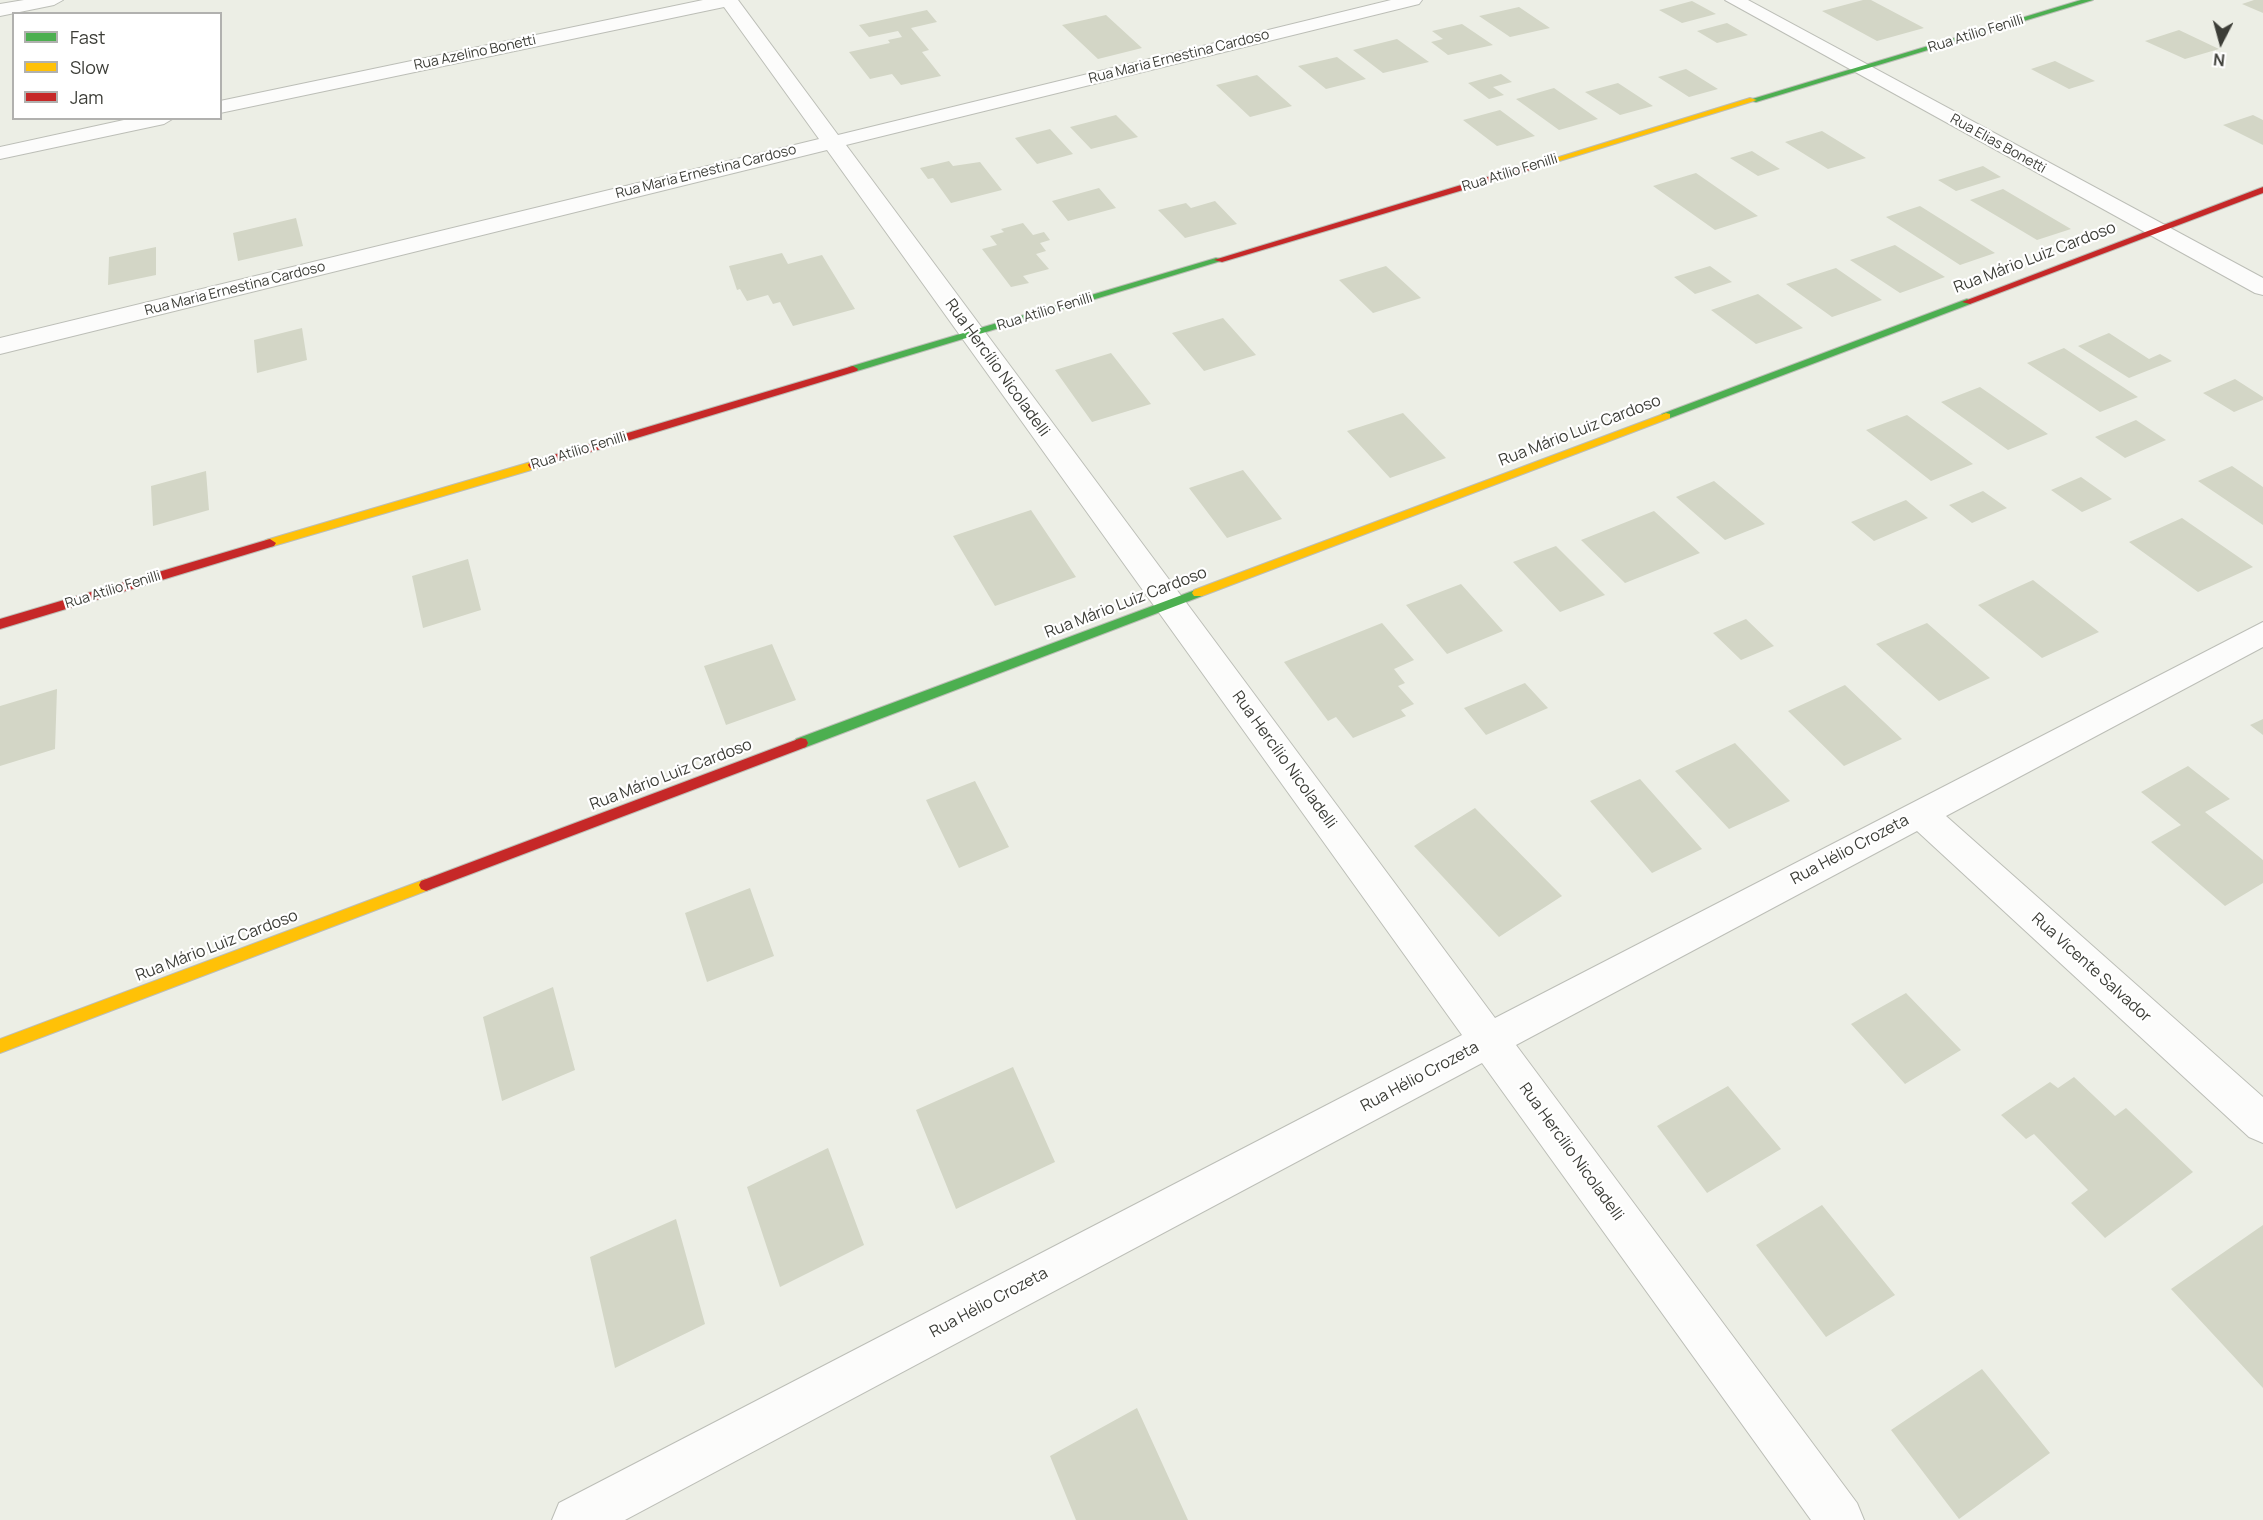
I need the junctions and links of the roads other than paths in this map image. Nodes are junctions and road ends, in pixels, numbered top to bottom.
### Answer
1 (54, 0) edge
2 (728, 0) edge
3 (1413, 0) edge
4 (1734, 0) edge
5 (2089, 0) edge
6 (0, 10) edge
7 (1860, 69) junction
8 (222, 107) edge
9 (155, 120) edge
10 (832, 142) junction
11 (0, 153) edge
12 (2263, 190) edge
13 (2156, 230) junction
14 (2263, 288) edge
15 (972, 333) junction
16 (0, 346) edge
17 (1170, 604) junction
18 (0, 624) edge
19 (2263, 633) edge
20 (1920, 813) junction
21 (1489, 1040) junction
22 (0, 1046) edge
23 (2263, 1123) edge
24 (576, 1520) edge
25 (1840, 1520) edge

1 - 6 street
2 - 8 street, Rua Azelino Bonetti
2 - 10 street, Rua Hercílio Nicoladelli
3 - 10 street, Rua Maria Ernestina Cardoso
4 - 7 street, Rua Elias Bonetti
5 - 7 street, Rua Atílio Fenilli
7 - 13 street, Rua Elias Bonetti
7 - 15 street, Rua Atílio Fenilli
9 - 11 street
10 - 15 street, Rua Hercílio Nicoladelli
10 - 16 street, Rua Maria Ernestina Cardoso
12 - 13 street, Rua Mário Luiz Cardoso
13 - 14 street, Rua Elias Bonetti
13 - 17 street, Rua Mário Luiz Cardoso
15 - 17 street, Rua Hercílio Nicoladelli
15 - 18 street, Rua Atílio Fenilli
17 - 21 street, Rua Hercílio Nicoladelli
17 - 22 street, Rua Mário Luiz Cardoso
19 - 20 street, Rua Hélio Crozeta
20 - 21 street, Rua Hélio Crozeta
20 - 23 street, Rua Vicente Salvador
21 - 24 street, Rua Hélio Crozeta
21 - 25 street, Rua Hercílio Nicoladelli

